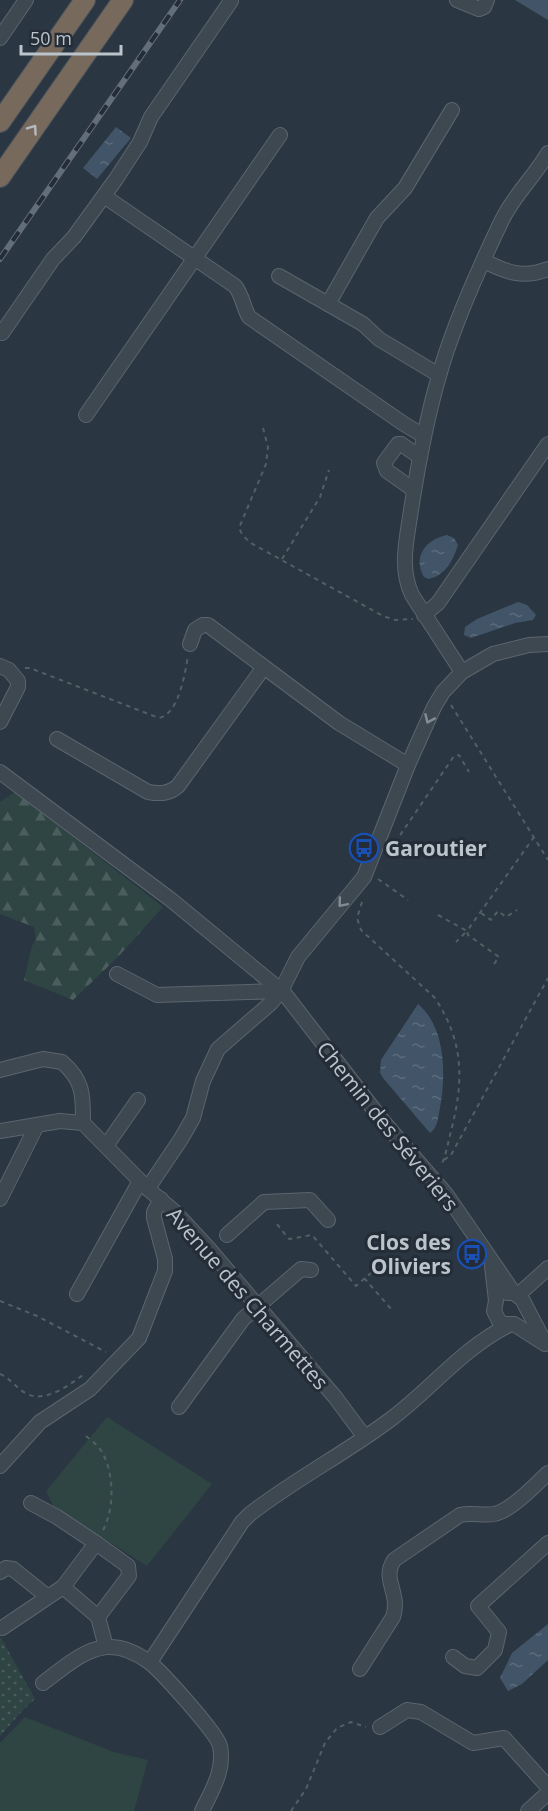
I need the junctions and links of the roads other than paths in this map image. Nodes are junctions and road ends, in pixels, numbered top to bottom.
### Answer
1 (26, 0) edge
2 (85, 0) edge
3 (123, 0) edge
4 (457, 0) edge
5 (487, 0) edge
6 (231, 1) edge
7 (0, 38) edge
8 (452, 110) dead end
9 (0, 122) edge
10 (280, 135) dead end
11 (548, 153) edge
12 (0, 177) edge
13 (104, 195) junction
14 (194, 258) junction
15 (484, 261) junction
16 (548, 269) edge
17 (279, 276) dead end
18 (328, 304) junction
19 (2, 333) dead end
20 (439, 375) junction
21 (86, 415) dead end
22 (424, 436) junction
23 (548, 444) edge
24 (420, 457) junction
25 (414, 490) junction
26 (424, 615) junction
27 (190, 644) road end
28 (548, 644) edge
29 (0, 666) edge
30 (264, 667) junction
31 (462, 672) junction
32 (0, 722) edge
33 (57, 739) dead end
34 (408, 765) junction
35 (0, 772) edge
36 (117, 974) dead end
37 (281, 992) junction
38 (0, 1070) edge
39 (138, 1100) dead end
40 (83, 1123) junction
41 (37, 1125) junction
42 (0, 1131) edge
43 (106, 1146) junction
44 (144, 1185) junction
45 (0, 1199) edge
46 (161, 1199) junction
47 (328, 1220) dead end
48 (227, 1235) dead end
49 (492, 1264) junction
50 (548, 1268) edge
51 (311, 1270) dead end
52 (77, 1294) dead end
53 (516, 1294) junction
54 (259, 1306) junction
55 (495, 1306) junction
56 (526, 1308) junction
57 (512, 1324) junction
58 (479, 1342) junction
59 (547, 1346) edge
60 (179, 1407) dead end
61 (364, 1436) junction
62 (0, 1466) edge
63 (548, 1473) edge
64 (31, 1503) dead end
65 (96, 1543) junction
66 (548, 1543) edge
67 (0, 1572) edge
68 (63, 1587) junction
69 (48, 1597) junction
70 (98, 1617) junction
71 (2, 1628) dead end
72 (106, 1647) junction
73 (453, 1657) dead end
74 (150, 1662) junction
75 (360, 1669) dead end
76 (43, 1683) dead end
77 (381, 1727) road end
78 (548, 1787) edge
79 (548, 1793) edge
80 (202, 1811) edge
81 (528, 1811) edge

1 - 7 street
2 - 9 highway
12 -> 3 highway
4 - 5 street
6 - 13 street
8 - 18 street
10 - 14 street
11 - 15 street
13 - 14 street
13 - 19 street
14 - 21 street
14 - 22 street
15 - 16 street
15 - 20 street
17 - 18 street
18 - 20 street
20 - 22 street
22 - 24 street
23 - 26 street
24 - 25 street
24 - 25 street
25 - 26 street
26 - 31 street
27 - 30 street
28 - 31 street
29 - 32 street
30 - 33 street
30 - 34 street
31 -> 34 street
34 -> 37 street
35 - 37 street, Chemin des Séveriers
36 - 37 street
37 - 44 street
37 - 49 street, Chemin des Séveriers
38 - 40 street
39 - 43 street
40 - 41 street
40 - 43 street, Avenue des Charmettes
41 - 42 street
41 - 45 street
43 - 44 street, Avenue des Charmettes
44 - 46 street, Avenue des Charmettes
44 - 52 street
46 - 54 street, Avenue des Charmettes
46 - 62 street
47 - 48 street
49 - 53 street, Chemin des Séveriers
49 - 55 street, Chemin des Séveriers
50 - 53 street
51 - 54 street
53 - 55 street
53 - 56 street, Chemin des Séveriers
54 - 60 street
54 - 61 street, Avenue des Charmettes
55 - 57 street, Chemin des Séveriers
55 - 58 street
56 - 57 street
56 - 59 street, Chemin des Séveriers
57 - 58 street
57 - 59 street, Chemin des Séveriers
58 - 61 street
61 - 74 street
63 - 75 street
64 - 65 street
65 - 68 street
65 - 70 street
66 - 73 street
67 - 69 street
68 - 69 street
68 - 70 street
69 - 71 street
70 - 72 street
72 - 74 street
72 - 76 street
74 - 80 street
77 - 78 street
79 - 81 street

